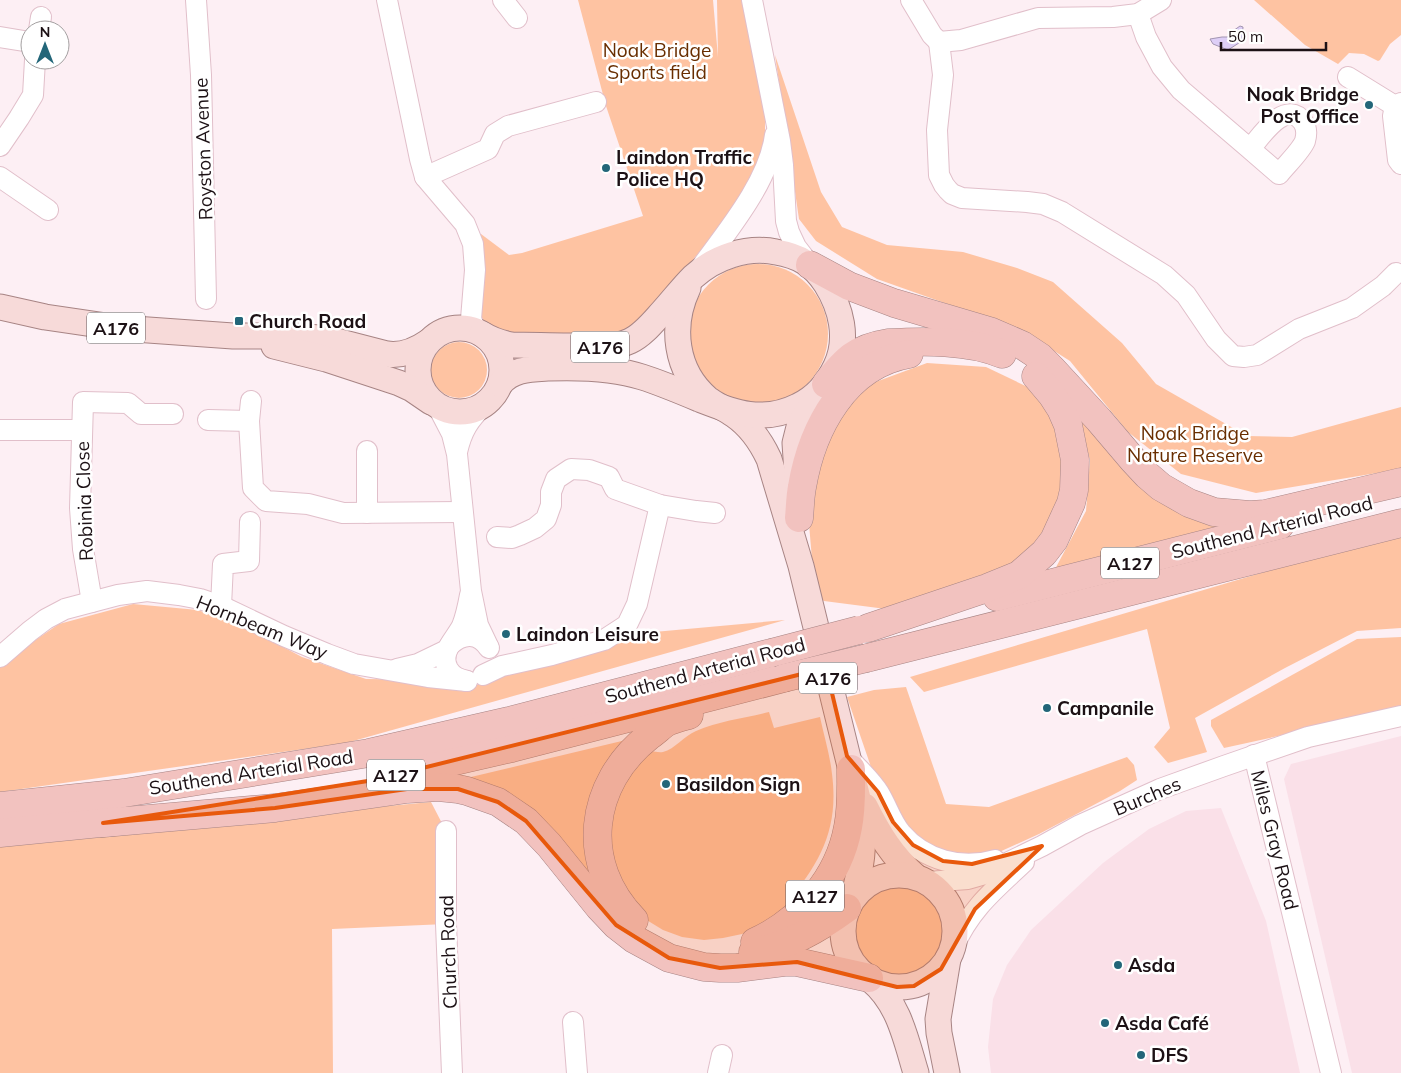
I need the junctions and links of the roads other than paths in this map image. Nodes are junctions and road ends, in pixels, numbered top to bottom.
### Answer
1 (196, 0) edge
2 (387, 0) edge
3 (502, 0) edge
4 (752, 0) edge
5 (911, 0) edge
6 (1161, 0) edge
7 (1138, 14) junction
8 (517, 18) dead end
9 (0, 37) edge
10 (20, 40) edge
11 (939, 42) junction
12 (35, 70) edge
13 (1348, 77) dead end
14 (596, 102) dead end
15 (1398, 105) edge
16 (776, 124) junction
17 (0, 146) edge
18 (1250, 149) dead end
19 (1401, 164) edge
20 (0, 177) edge
21 (426, 177) junction
22 (48, 210) dead end
23 (810, 265) junction
24 (1396, 273) dead end
25 (693, 277) junction
26 (206, 299) dead end
27 (0, 307) edge
28 (482, 334) junction
29 (233, 336) junction
30 (428, 342) junction
31 (1042, 382) junction
32 (500, 384) junction
33 (826, 384) junction
34 (250, 401) dead end
35 (436, 405) junction
36 (484, 405) junction
37 (718, 406) junction
38 (173, 414) dead end
39 (208, 420) dead end
40 (249, 421) junction
41 (0, 430) edge
42 (82, 430) junction
43 (367, 451) dead end
44 (457, 454) junction
45 (1401, 482) edge
46 (1401, 494) edge
47 (660, 505) junction
48 (462, 512) junction
49 (367, 513) junction
50 (715, 513) dead end
51 (799, 518) junction
52 (250, 522) dead end
53 (1401, 523) edge
54 (497, 538) dead end
55 (801, 566) junction
56 (471, 591) junction
57 (92, 602) junction
58 (221, 606) junction
59 (864, 629) junction
60 (448, 648) junction
61 (489, 648) junction
62 (0, 658) edge
63 (528, 660) junction
64 (392, 670) junction
65 (475, 678) junction
66 (784, 678) junction
67 (1401, 716) edge
68 (1254, 755) junction
69 (852, 772) junction
70 (0, 806) edge
71 (103, 823) junction
72 (446, 831) dead end
73 (0, 833) edge
74 (1042, 846) junction
75 (921, 879) junction
76 (850, 903) junction
77 (697, 951) junction
78 (950, 953) junction
79 (870, 979) junction
80 (573, 1022) dead end
81 (452, 1073) edge
82 (577, 1073) edge
83 (916, 1073) edge
84 (948, 1073) edge
85 (1331, 1073) edge

1 - 26 street, Royston Avenue
2 - 21 street
3 - 8 street
4 - 16 street
5 - 11 street
6 - 7 street
7 - 11 street
7 - 18 street
9 - 10 street
11 - 24 street
12 - 17 street
13 - 15 street
14 - 21 street
15 - 19 street
16 - 23 street
16 - 25 street
20 - 22 street
21 - 28 street
23 - 25 main road
23 - 33 main road
23 - 45 highway
25 - 28 main road, A176
25 - 37 main road
27 - 29 main road, A176
28 - 30 main road
28 - 32 main road
29 - 30 main road, A176
29 - 35 main road, A176
30 - 35 main road
31 - 33 highway, A127
31 - 51 highway, A127
31 - 59 highway, A127
32 - 36 main road
32 - 37 main road, A176
33 - 37 main road
33 - 51 main road, A176
34 - 40 street
35 - 36 main road
35 - 44 street
36 - 44 street
37 - 55 main road, A176
38 - 42 street, Robinia Close
39 - 40 street
40 - 49 street
41 - 42 street, Robinia Close
42 - 57 street, Robinia Close
43 - 49 street
44 - 48 street
46 - 59 highway, Southend Arterial Road / A127
47 - 50 street
47 - 54 street
47 - 63 street
48 - 49 street
48 - 56 street
51 - 55 main road, A176
52 - 58 street
53 - 66 highway, Southend Arterial Road / A127, bridge
55 - 69 main road, A176
56 - 60 street
56 - 61 street
57 - 58 street, Hornbeam Way
57 - 62 street, Hornbeam Way
58 - 64 street, Hornbeam Way
59 - 70 highway, Southend Arterial Road / A127, bridge
60 - 61 street, Hornbeam Way
60 - 64 street, Hornbeam Way
60 - 65 street
61 - 63 street
61 - 65 street
63 - 65 street
64 - 65 street, Hornbeam Way
66 - 71 highway, Southend Arterial Road / A127
66 - 77 highway, A127
67 - 68 street, Miles Gray Road
68 - 74 street, Burches
68 - 85 street, Miles Gray Road
69 - 74 street
69 - 75 main road, A176
69 - 76 main road, A176
69 - 77 highway, A127
71 - 73 highway, Southend Arterial Road / A127
71 - 79 highway, A127
72 - 81 street, Church Road
74 - 75 street, Burches
74 - 78 street, Burches
75 - 76 main road
75 - 78 main road
76 - 77 highway, A127
76 - 79 main road
78 - 79 main road
78 - 84 main road
79 - 83 main road
80 - 82 street

